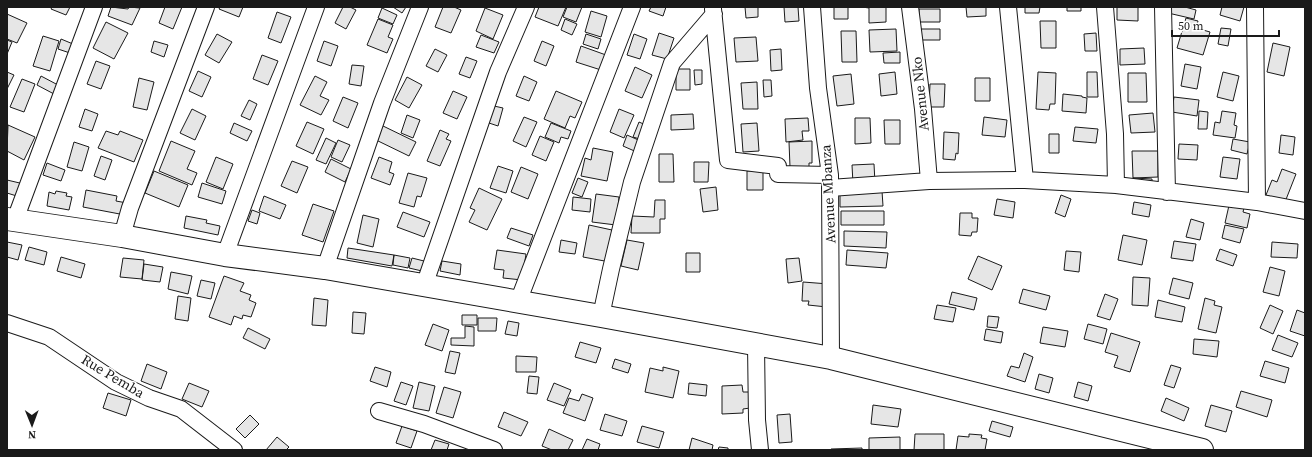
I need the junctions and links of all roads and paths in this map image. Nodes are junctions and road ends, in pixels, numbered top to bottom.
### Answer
1 (94, 7) edge
2 (206, 7) edge
3 (316, 7) edge
4 (420, 7) edge
5 (526, 7) edge
6 (632, 7) edge
7 (812, 7) edge
8 (910, 7) edge
9 (1008, 7) edge
10 (1105, 7) edge
11 (1163, 7) edge
12 (1255, 7) edge
13 (713, 10) edge
14 (1025, 180) junction
15 (830, 181) junction
16 (929, 181) junction
17 (1116, 185) junction
18 (1167, 192) junction
19 (1257, 202) junction
20 (1305, 211) edge
21 (11, 220) edge
22 (122, 236) junction
23 (225, 255) junction
24 (325, 268) junction
25 (424, 286) junction
26 (518, 302) junction
27 (601, 316) junction
28 (7, 323) edge
29 (756, 345) junction
30 (831, 358) junction
31 (379, 411) dead end
32 (234, 450) edge
33 (494, 450) edge
34 (760, 450) edge
35 (1202, 450) edge

1 - 21 street
2 - 22 street
3 - 23 street
4 - 24 street
5 - 25 street
6 - 26 street
7 - 15 street, Avenue Mbanza
8 - 16 street, Avenue Nko
9 - 14 street
10 - 17 street
11 - 18 street
12 - 19 street
13 - 15 street
13 - 27 street
14 - 16 street
14 - 17 street
15 - 16 street
15 - 30 street, Avenue Mbanza
17 - 18 street
18 - 19 street
19 - 20 street
21 - 22 highway
22 - 23 highway
23 - 24 highway
24 - 25 highway
25 - 26 highway
26 - 27 highway
27 - 29 highway
28 - 32 street, Rue Pemba
29 - 30 highway
29 - 34 street
30 - 35 highway
31 - 33 street

